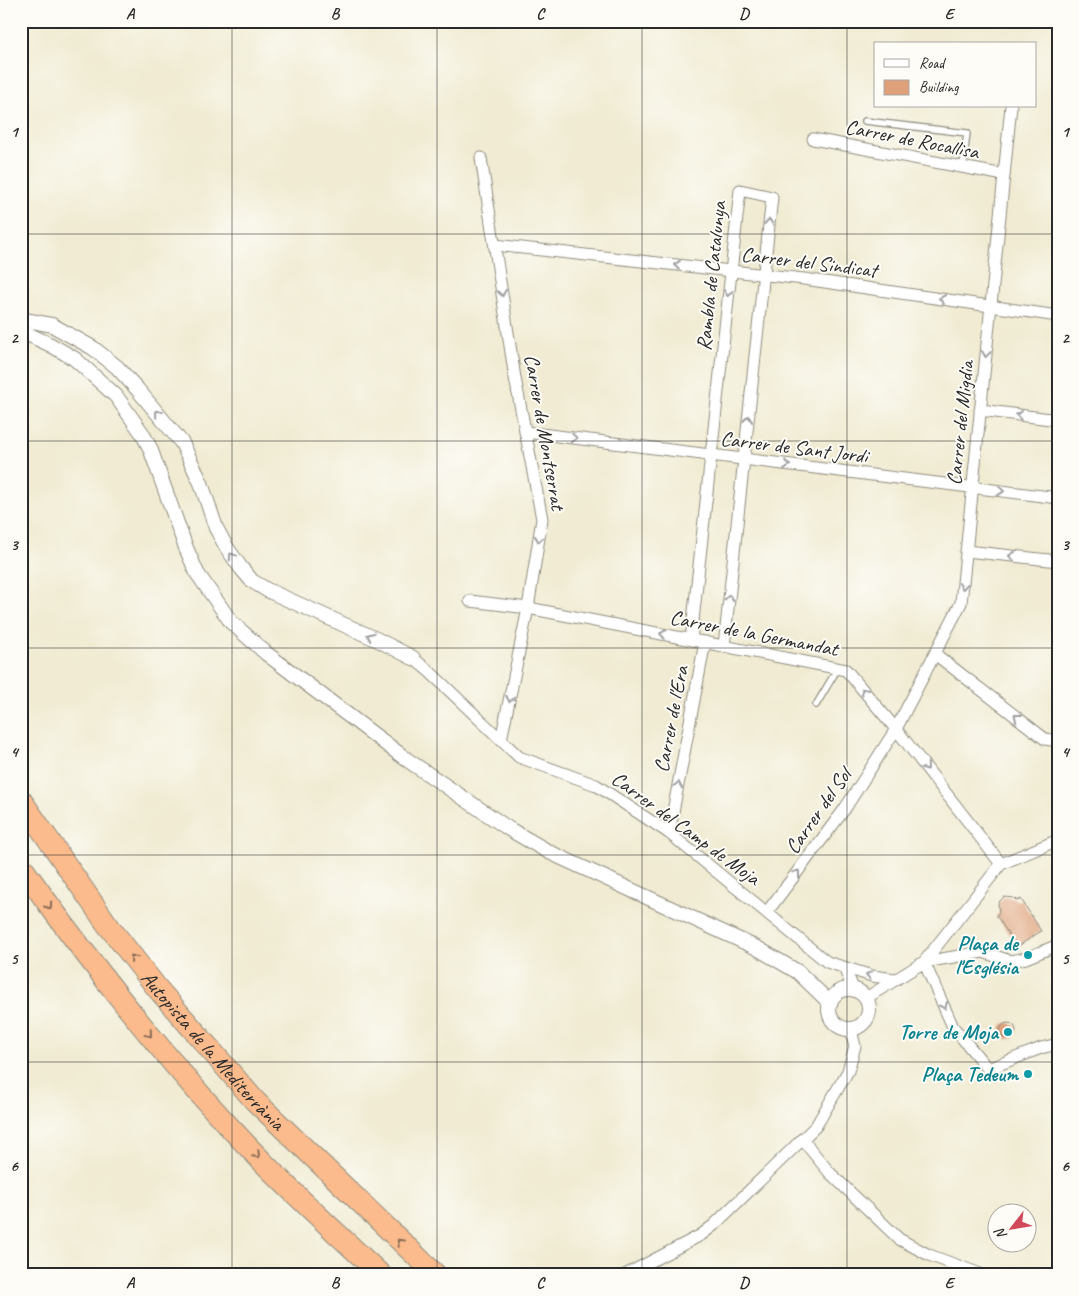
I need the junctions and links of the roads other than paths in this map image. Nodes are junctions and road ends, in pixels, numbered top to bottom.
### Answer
1 (1011, 108) edge
2 (865, 121) dead end
3 (813, 139) dead end
4 (481, 158) dead end
5 (963, 167) junction
6 (1004, 175) junction
7 (494, 245) junction
8 (730, 271) junction
9 (764, 275) junction
10 (991, 306) junction
11 (1058, 316) edge
12 (21, 319) edge
13 (21, 331) edge
14 (980, 410) junction
15 (1058, 420) edge
16 (526, 432) junction
17 (710, 455) junction
18 (744, 459) junction
19 (972, 488) junction
20 (1058, 498) edge
21 (966, 551) junction
22 (1058, 561) edge
23 (470, 601) dead end
24 (528, 608) junction
25 (690, 639) junction
26 (705, 642) junction
27 (724, 646) junction
28 (935, 654) junction
29 (413, 658) joint
30 (838, 668) junction
31 (816, 705) dead end
32 (896, 729) junction
33 (502, 740) junction
34 (1058, 741) edge
35 (21, 800) edge
36 (669, 833) junction
37 (1058, 840) edge
38 (1001, 864) junction
39 (21, 866) edge
40 (767, 912) junction
41 (1058, 946) edge
42 (924, 962) junction
43 (844, 968) junction
44 (895, 979) junction
45 (860, 994) junction
46 (830, 1003) junction
47 (851, 1030) junction
48 (1058, 1044) edge
49 (802, 1139) junction
50 (381, 1275) edge
51 (436, 1275) edge
52 (625, 1275) edge
53 (983, 1275) edge

1 - 6 street, Carrer del Migdia
2 - 5 lane
3 - 5 street, Carrer de Rocallisa
4 - 7 street, Carrer de Montserrat
5 - 6 street, Carrer de Rocallisa
6 - 10 street, Carrer del Migdia
8 -> 7 street, Carrer del Sindicat
7 -> 16 street, Carrer de Montserrat
8 - 9 street, Carrer del Sindicat
9 -> 8 street, Rambla de Catalunya
8 -> 17 street, Rambla de Catalunya
10 -> 9 street, Carrer del Sindicat
18 -> 9 street, Rambla de Catalunya
10 - 11 street, Carrer del Sindicat
10 -> 14 street, Carrer del Migdia
29 -> 12 street
13 - 46 street
15 -> 14 street
14 - 19 street, Carrer del Migdia
16 -> 17 street, Carrer de Sant Jordi
16 -> 24 street, Carrer de Montserrat
17 - 18 street, Carrer de Sant Jordi
17 - 25 street, Rambla de Catalunya
18 -> 19 street, Carrer de Sant Jordi
27 -> 18 street, Rambla de Catalunya
19 -> 20 street, Carrer de Sant Jordi
19 - 21 street, Carrer del Migdia
22 -> 21 street
21 -> 28 street, Carrer del Migdia
23 - 24 street, Carrer de la Germandat
25 -> 24 street, Carrer de la Germandat
24 -> 33 street, Carrer de Montserrat
25 - 26 street, Carrer de la Germandat
26 - 27 street, Carrer de la Germandat
36 -> 26 street, Carrer de l'Era
27 - 30 street, Carrer de la Germandat
28 - 32 street, Carrer del Migdia
34 -> 28 street
29 - 33 street, Carrer del Camp de Moja
30 - 31 lane
32 -> 30 street, Carrer de la Germandat
32 -> 38 street, Carrer de la Germandat
40 -> 32 street, Carrer del Sol
33 - 36 street, Carrer del Camp de Moja
51 -> 35 highway, Autopista de la Mediterrània
36 - 40 street, Carrer del Camp de Moja
37 - 38 street
38 - 42 street
39 -> 50 highway, Autopista de la Mediterrània
40 - 43 street, Carrer del Camp de Moja
41 - 42 street
42 - 44 street
42 -> 48 street
44 -> 43 street, Carrer del Camp de Moja
43 - 45 street
44 - 45 street
45 - 46 street
45 - 47 street
46 - 47 street
47 - 49 street
49 - 52 street
49 - 53 street

